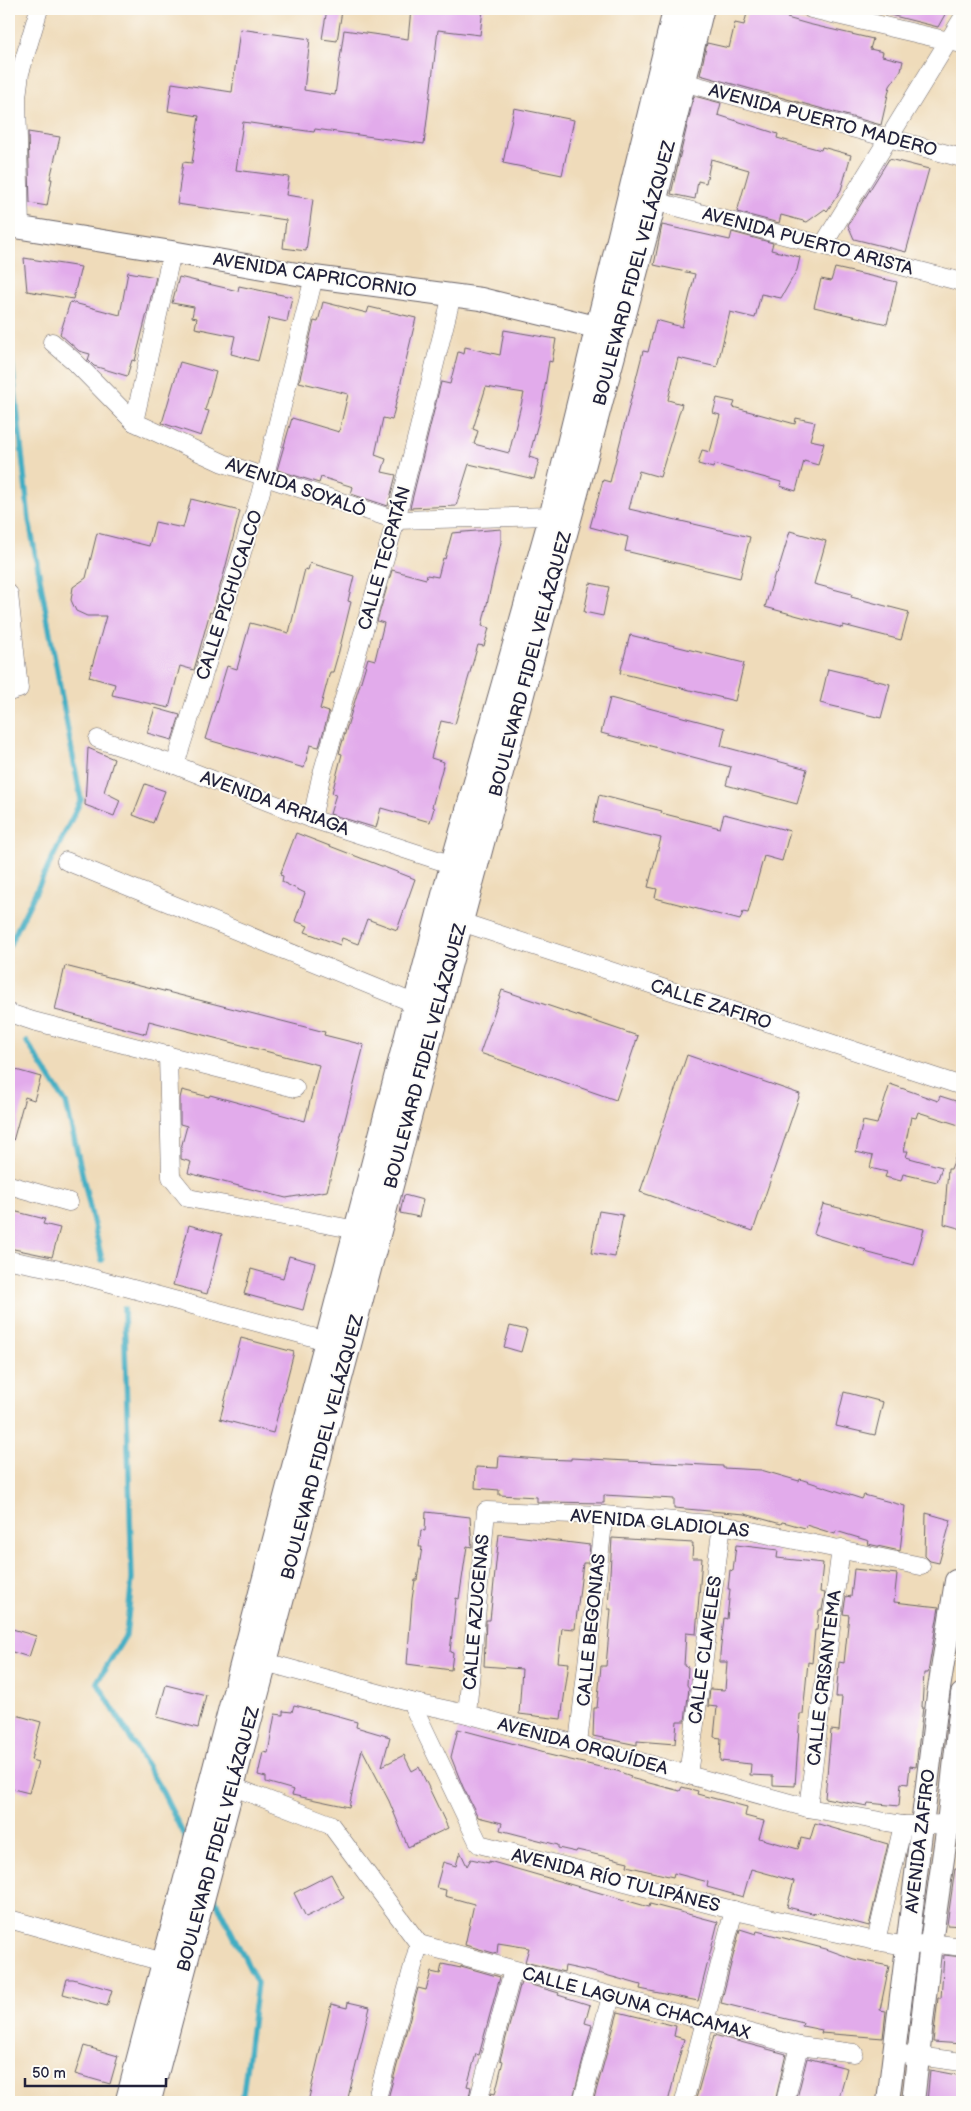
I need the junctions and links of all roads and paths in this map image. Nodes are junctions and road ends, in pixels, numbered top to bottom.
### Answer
1 (39, 9) edge
2 (676, 9) edge
3 (701, 9) edge
4 (811, 9) edge
5 (962, 19) edge
6 (956, 42) edge
7 (683, 82) junction
8 (887, 138) junction
9 (962, 158) edge
10 (654, 202) junction
11 (14, 227) edge
12 (823, 245) junction
13 (172, 252) junction
14 (314, 277) junction
15 (962, 282) edge
16 (452, 295) junction
17 (608, 330) junction
18 (52, 342) dead end
19 (134, 422) junction
20 (264, 476) junction
21 (552, 516) junction
22 (396, 520) junction
23 (9, 594) edge
24 (14, 690) edge
25 (98, 739) dead end
26 (175, 765) junction
27 (312, 819) junction
28 (66, 861) dead end
29 (453, 865) junction
30 (461, 922) junction
31 (416, 1004) junction
32 (9, 1012) edge
33 (168, 1055) junction
34 (962, 1086) edge
35 (295, 1088) dead end
36 (9, 1185) edge
37 (378, 1194) junction
38 (69, 1202) dead end
39 (357, 1230) junction
40 (9, 1260) edge
41 (327, 1341) junction
42 (486, 1511) joint
43 (604, 1515) junction
44 (722, 1525) junction
45 (840, 1548) junction
46 (921, 1566) dead end
47 (960, 1577) edge
48 (255, 1659) junction
49 (962, 1694) edge
50 (938, 1695) junction
51 (962, 1698) edge
52 (411, 1702) junction
53 (467, 1714) junction
54 (578, 1744) junction
55 (688, 1775) junction
56 (223, 1783) junction
57 (808, 1808) junction
58 (912, 1825) junction
59 (955, 1825) edge
60 (734, 1910) junction
61 (9, 1919) edge
62 (876, 1942) junction
63 (931, 1943) junction
64 (418, 1944) junction
65 (907, 1946) junction
66 (962, 1947) edge
67 (175, 1965) junction
68 (513, 1970) junction
69 (611, 1997) junction
70 (706, 2022) junction
71 (800, 2046) junction
72 (895, 2052) junction
73 (854, 2054) dead end
74 (919, 2056) junction
75 (962, 2062) edge
76 (128, 2102) edge
77 (148, 2102) edge
78 (376, 2102) edge
79 (478, 2102) edge
80 (582, 2102) edge
81 (684, 2102) edge
82 (785, 2102) edge
83 (888, 2102) edge
84 (913, 2102) edge

1 - 11 street
2 - 17 main road, BOULEVARD FIDEL VELÁZQUEZ
3 - 7 main road, BOULEVARD FIDEL VELÁZQUEZ
4 - 6 street
5 - 6 street
6 - 8 street
7 - 8 street, AVENIDA PUERTO MADERO
7 - 10 main road, BOULEVARD FIDEL VELÁZQUEZ
8 - 9 street, AVENIDA PUERTO MADERO
8 - 12 street
10 - 12 street, AVENIDA PUERTO ARISTA
10 - 17 main road, BOULEVARD FIDEL VELÁZQUEZ
11 - 13 street, AVENIDA CAPRICORNIO
12 - 15 street, AVENIDA PUERTO ARISTA
13 - 14 street, AVENIDA CAPRICORNIO
13 - 19 street
14 - 16 street, AVENIDA CAPRICORNIO
14 - 20 street, CALLE PICHUCALCO
16 - 17 street, AVENIDA CAPRICORNIO
16 - 22 street, CALLE TECPATÁN
17 - 21 main road, BOULEVARD FIDEL VELÁZQUEZ
17 - 30 main road, BOULEVARD FIDEL VELÁZQUEZ
18 - 19 street, AVENIDA SOYALÓ
19 - 20 street, AVENIDA SOYALÓ
20 - 22 street, AVENIDA SOYALÓ
20 - 26 street, CALLE PICHUCALCO
21 - 22 street, AVENIDA SOYALÓ
21 - 29 main road, BOULEVARD FIDEL VELÁZQUEZ
22 - 27 street, CALLE TECPATÁN
23 - 24 street
25 - 26 street, AVENIDA ARRIAGA
26 - 27 street, AVENIDA ARRIAGA
27 - 29 street, AVENIDA ARRIAGA
28 - 31 street
29 - 31 main road, BOULEVARD FIDEL VELÁZQUEZ
30 - 34 street, CALLE ZAFIRO
30 - 37 main road, BOULEVARD FIDEL VELÁZQUEZ
31 - 37 main road, BOULEVARD FIDEL VELÁZQUEZ
32 - 33 street
33 - 35 street
33 - 39 street
36 - 38 street
37 - 39 main road, BOULEVARD FIDEL VELÁZQUEZ
37 - 48 main road, BOULEVARD FIDEL VELÁZQUEZ
39 - 41 main road, BOULEVARD FIDEL VELÁZQUEZ
40 - 41 street
41 - 48 main road, BOULEVARD FIDEL VELÁZQUEZ
42 - 43 street, AVENIDA GLADIOLAS
42 - 53 street, CALLE AZUCENAS
43 - 44 street, AVENIDA GLADIOLAS
43 - 54 street, CALLE BEGONIAS
44 - 45 street, AVENIDA GLADIOLAS
44 - 55 street, CALLE CLAVELES
45 - 46 street, AVENIDA GLADIOLAS
45 - 57 street, CALLE CRISANTEMA
47 - 50 street, AVENIDA ZAFIRO
48 - 52 street, AVENIDA ORQUÍDEA
48 - 56 main road, BOULEVARD FIDEL VELÁZQUEZ
49 - 51 street
50 - 51 street
50 - 58 street, AVENIDA ZAFIRO
51 - 59 street
52 - 53 street, AVENIDA ORQUÍDEA
52 - 60 street, AVENIDA RÍO TULIPÁNES
53 - 54 street, AVENIDA ORQUÍDEA
54 - 55 street, AVENIDA ORQUÍDEA
55 - 57 street, AVENIDA ORQUÍDEA
56 - 64 street
56 - 67 main road, BOULEVARD FIDEL VELÁZQUEZ
57 - 58 street, AVENIDA ORQUÍDEA
58 - 59 street, AVENIDA ORQUÍDEA
58 - 62 street
58 - 65 street, AVENIDA ZAFIRO
59 - 63 street
60 - 62 street, AVENIDA RÍO TULIPÁNES
60 - 70 street
61 - 67 street
62 - 65 street, AVENIDA RÍO TULIPÁNES
63 - 65 street, AVENIDA RÍO TULIPÁNES
63 - 66 street, AVENIDA RÍO TULIPÁNES
63 - 74 street
64 - 68 street, CALLE LAGUNA CHACAMAX
64 - 78 street
65 - 72 street, AVENIDA ZAFIRO
67 - 76 main road, BOULEVARD FIDEL VELÁZQUEZ
67 - 77 main road, BOULEVARD FIDEL VELÁZQUEZ
68 - 69 street, CALLE LAGUNA CHACAMAX
68 - 79 street
69 - 70 street, CALLE LAGUNA CHACAMAX
69 - 80 street
70 - 71 street, CALLE LAGUNA CHACAMAX
70 - 81 street
71 - 73 street, CALLE LAGUNA CHACAMAX
71 - 82 street
72 - 74 street
72 - 83 street, AVENIDA ZAFIRO
74 - 75 street
74 - 84 street

